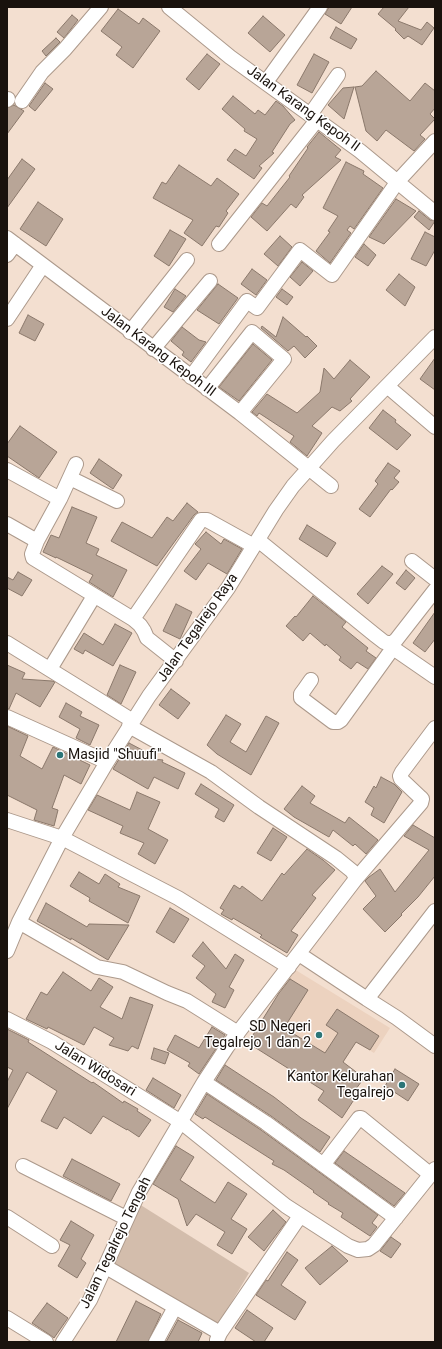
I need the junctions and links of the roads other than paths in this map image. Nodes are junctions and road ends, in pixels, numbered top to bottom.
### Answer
1 (101, 7) edge
2 (169, 7) edge
3 (320, 7) edge
4 (338, 75) dead end
5 (266, 82) junction
6 (12, 100) edge
7 (314, 117) junction
8 (435, 141) edge
9 (398, 181) junction
10 (435, 212) edge
11 (219, 244) dead end
12 (10, 246) edge
13 (187, 260) dead end
14 (43, 265) junction
15 (210, 281) dead end
16 (7, 318) edge
17 (130, 332) junction
18 (435, 337) edge
19 (153, 349) junction
20 (191, 377) junction
21 (387, 386) junction
22 (207, 389) junction
23 (240, 414) junction
24 (435, 427) edge
25 (76, 464) dead end
26 (308, 468) junction
27 (7, 470) edge
28 (70, 478) junction
29 (331, 486) dead end
30 (60, 499) junction
31 (117, 501) dead end
32 (7, 524) edge
33 (37, 541) junction
34 (256, 543) junction
35 (412, 562) dead end
36 (435, 579) edge
37 (435, 590) edge
38 (94, 596) junction
39 (133, 619) junction
40 (7, 643) edge
41 (392, 646) junction
42 (176, 661) junction
43 (50, 669) junction
44 (435, 678) edge
45 (311, 680) dead end
46 (7, 717) edge
47 (131, 724) junction
48 (435, 728) edge
49 (107, 762) junction
50 (7, 820) edge
51 (62, 838) junction
52 (355, 880) junction
53 (435, 911) edge
54 (19, 922) junction
55 (7, 951) edge
56 (299, 954) junction
57 (289, 967) junction
58 (367, 999) junction
59 (7, 1019) edge
60 (238, 1033) junction
61 (435, 1046) edge
62 (204, 1082) junction
63 (173, 1118) junction
64 (323, 1165) junction
65 (23, 1166) dead end
66 (433, 1172) edge
67 (300, 1216) junction
68 (7, 1217) edge
69 (126, 1218) junction
70 (396, 1218) junction
71 (52, 1246) dead end
72 (106, 1267) junction
73 (175, 1307) junction
74 (7, 1318) edge
75 (218, 1338) edge
76 (46, 1342) edge
77 (63, 1342) edge
78 (156, 1342) edge

1 - 6 street
2 - 5 street, Jalan Karang Kepoh II
3 - 5 street
4 - 7 street
5 - 7 street, Jalan Karang Kepoh II
7 - 9 street, Jalan Karang Kepoh II
7 - 11 street
8 - 9 street
9 - 10 street, Jalan Karang Kepoh II
9 - 20 street
12 - 14 street, Jalan Karang Kepoh III
13 - 17 street
14 - 16 street
14 - 17 street, Jalan Karang Kepoh III
15 - 19 street
17 - 19 street, Jalan Karang Kepoh III
18 - 21 street, Jalan Tegalrejo Raya
19 - 20 street, Jalan Karang Kepoh III
20 - 22 street, Jalan Karang Kepoh III
21 - 24 street
21 - 26 street, Jalan Tegalrejo Raya
22 - 23 street, Jalan Karang Kepoh III
22 - 23 street
23 - 26 street, Jalan Karang Kepoh III
25 - 28 street
26 - 29 street, Jalan Karang Kepoh III
26 - 34 street, Jalan Tegalrejo Raya
27 - 30 street
28 - 30 street
28 - 31 street
30 - 33 street
32 - 33 street
33 - 38 street
34 - 39 street
34 - 41 street
34 - 42 street, Jalan Tegalrejo Raya
35 - 36 street
37 - 41 street
38 - 39 street
38 - 43 street
39 - 42 street
40 - 43 street
41 - 44 street
41 - 45 street
42 - 47 street, Jalan Tegalrejo Raya
43 - 47 street
46 - 49 street
47 - 49 street, Jalan Tegalrejo Raya
47 - 52 street
48 - 52 street, Jalan Tegalrejo Tengah
49 - 51 street, Jalan Tegalrejo Raya
50 - 51 street
51 - 54 street, Jalan Tegalrejo Raya
51 - 57 street
52 - 56 street, Jalan Tegalrejo Tengah
53 - 58 street
54 - 55 street, Jalan Tegalrejo Raya
54 - 60 street
56 - 57 street, Jalan Tegalrejo Tengah
56 - 58 street
57 - 60 street, Jalan Tegalrejo Tengah
58 - 61 street
59 - 63 street, Jalan Widosari
60 - 62 street, Jalan Tegalrejo Tengah
62 - 63 street, Jalan Tegalrejo Tengah
62 - 64 street
63 - 67 street, Jalan Widosari
63 - 69 street, Jalan Tegalrejo Tengah
64 - 66 street
64 - 70 street
65 - 69 street
66 - 70 street, Jalan Widosari
67 - 70 street, Jalan Widosari
67 - 75 street
68 - 71 street
69 - 72 street, Jalan Tegalrejo Tengah
72 - 73 street
72 - 77 street, Jalan Tegalrejo Tengah
73 - 75 street
73 - 78 street
74 - 76 street

